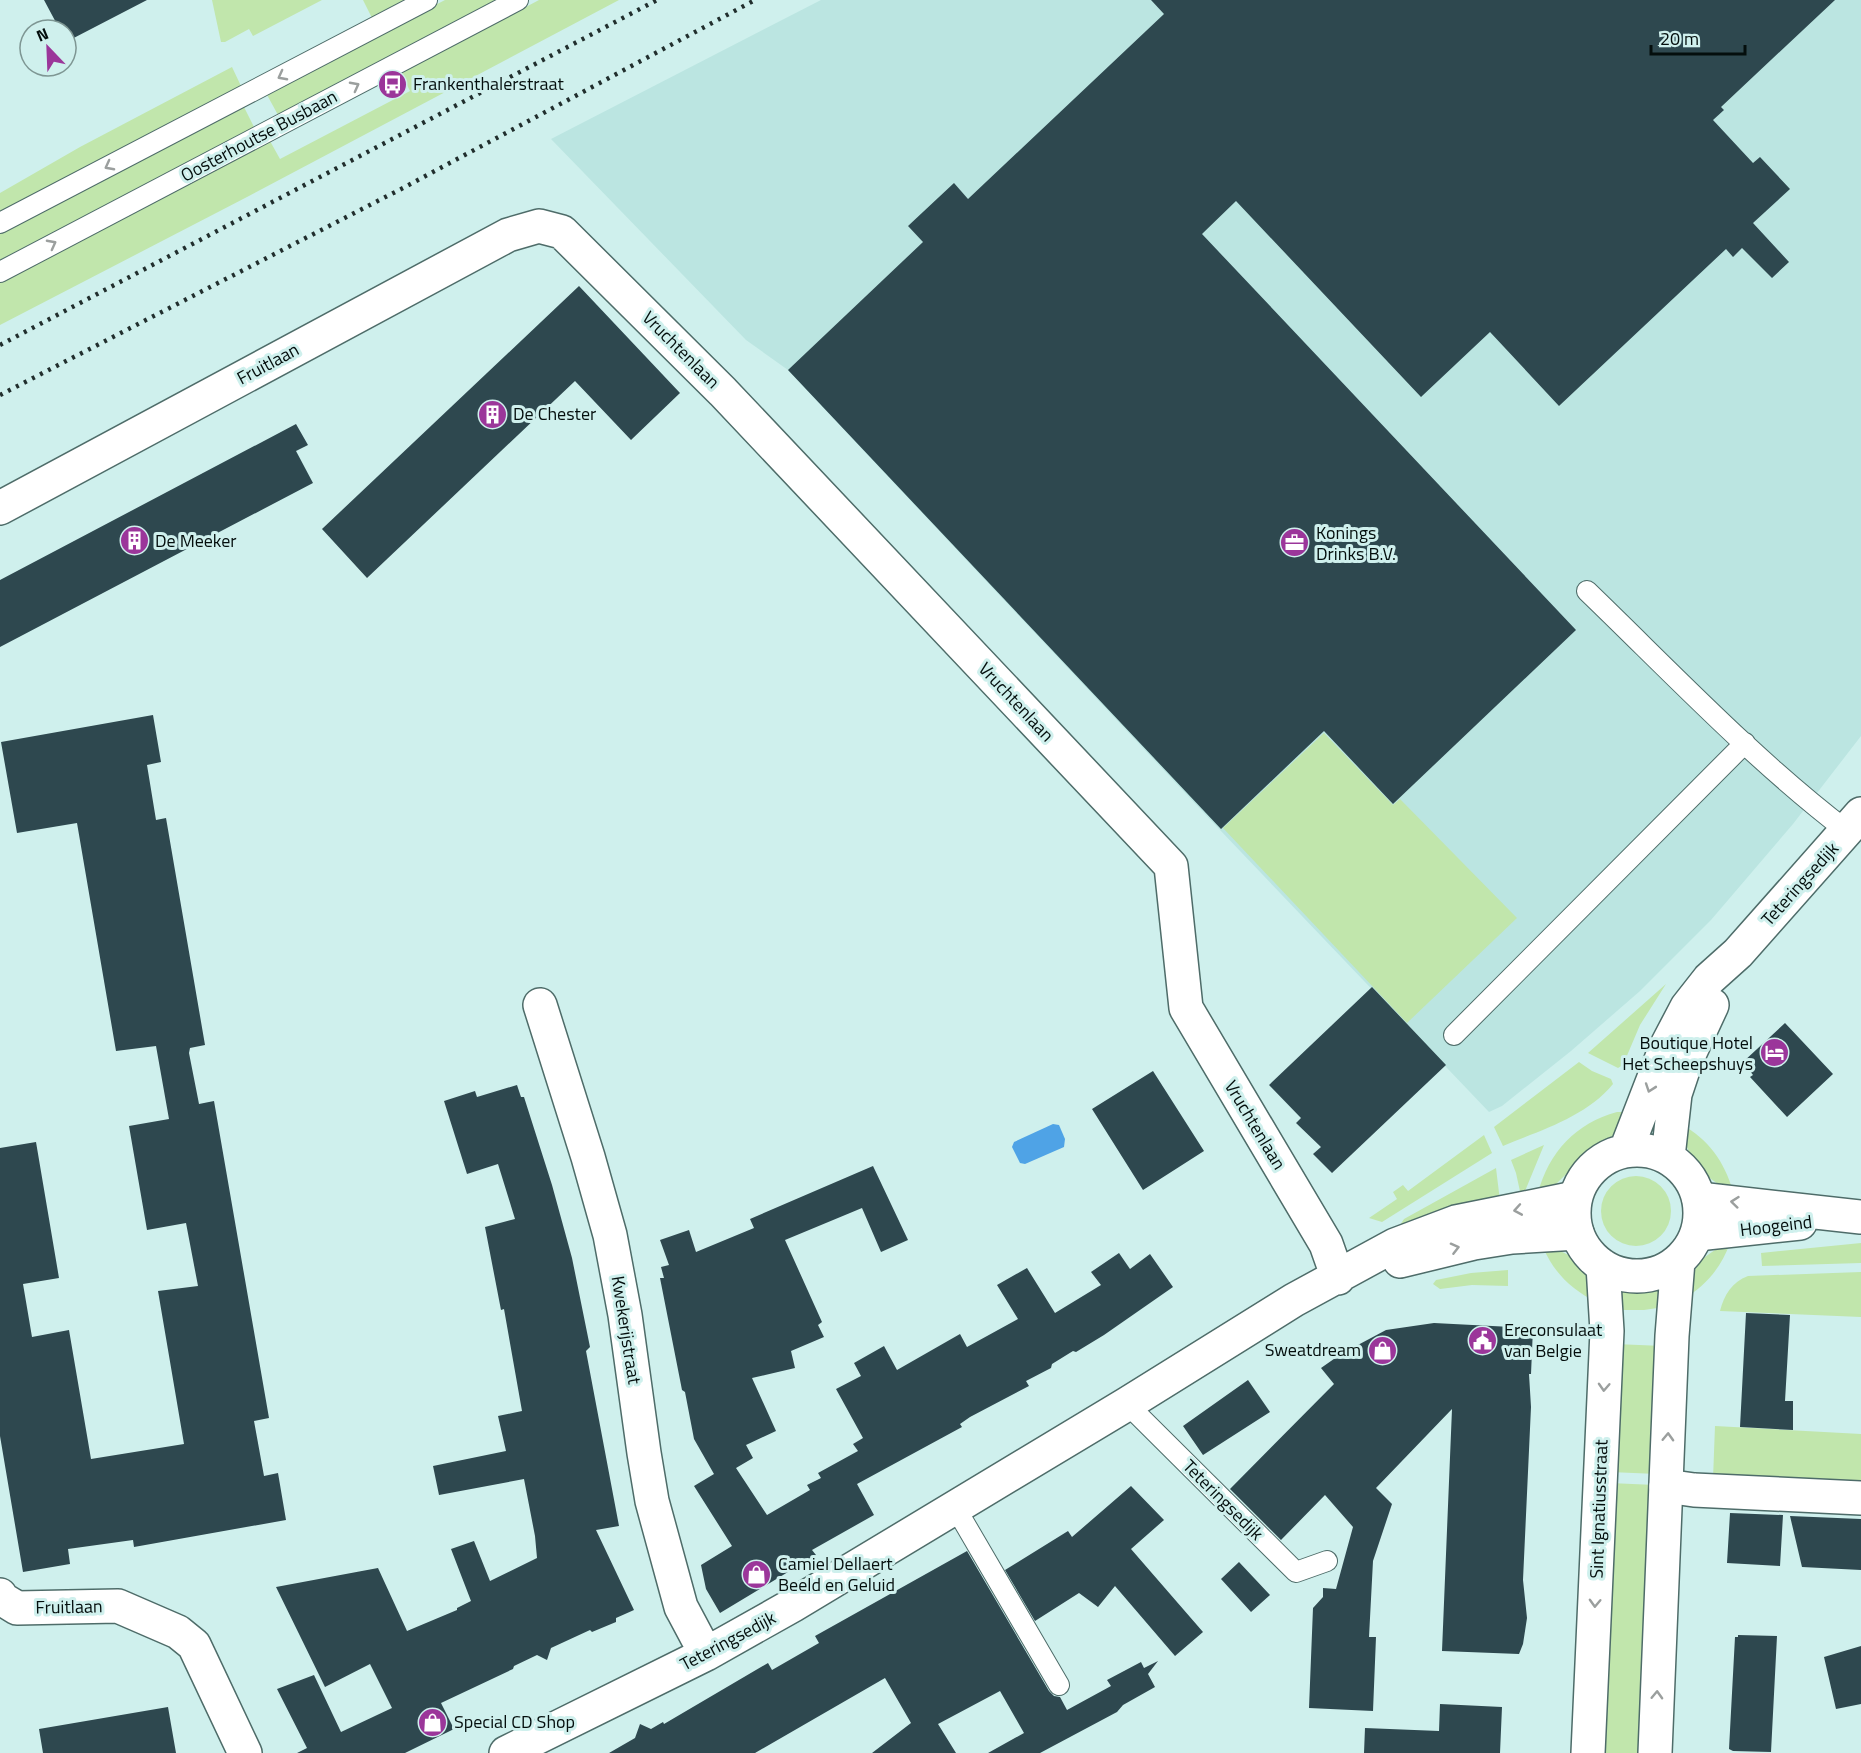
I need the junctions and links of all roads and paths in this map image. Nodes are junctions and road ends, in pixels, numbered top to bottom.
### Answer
1 (427, 0) edge
2 (518, 0) edge
3 (0, 223) edge
4 (539, 226) joint
5 (0, 272) edge
6 (0, 508) edge
7 (1587, 591) dead end
8 (1745, 743) junction
9 (1852, 831) edge
10 (1738, 953) junction
11 (540, 1005) dead end
12 (1454, 1035) dead end
13 (1626, 1150) junction
14 (1668, 1157) junction
15 (1575, 1198) junction
16 (1699, 1199) junction
17 (1858, 1216) edge
18 (1577, 1233) junction
19 (1697, 1234) junction
20 (1678, 1261) junction
21 (1603, 1266) junction
22 (1338, 1278) junction
23 (1127, 1404) junction
24 (1666, 1486) junction
25 (1861, 1498) edge
26 (955, 1507) junction
27 (1328, 1561) dead end
28 (0, 1595) edge
29 (706, 1654) junction
30 (1059, 1685) dead end
31 (245, 1753) edge
32 (506, 1753) edge
33 (1588, 1753) edge
34 (1655, 1753) edge

1 -> 3 lane
5 -> 2 lane, Oosterhoutse Busbaan
4 - 6 street, Fruitlaan
4 - 22 street, Vruchtenlaan
7 - 8 lane
8 - 9 lane
8 - 12 lane
9 - 10 street, Teteringsedijk
10 -> 13 street, Teteringsedijk
10 - 14 street, Teteringsedijk
11 - 29 street, Kwekerijstraat
13 - 14 street
13 - 15 street
14 - 16 street
15 - 18 street
15 -> 22 street, Teteringsedijk
17 -> 16 street, Hoogeind
16 - 19 street
17 - 19 street, Hoogeind
18 - 21 street
22 -> 18 street, Teteringsedijk
19 - 20 street
20 - 21 street
24 -> 20 street
21 -> 33 street, Sint Ignatiusstraat
22 - 23 street, Teteringsedijk
23 - 26 street, Teteringsedijk
23 - 27 lane, Teteringsedijk
24 - 25 street
34 -> 24 street
26 - 29 street, Teteringsedijk
26 - 30 lane
28 - 31 street, Fruitlaan
29 - 32 street, Teteringsedijk

